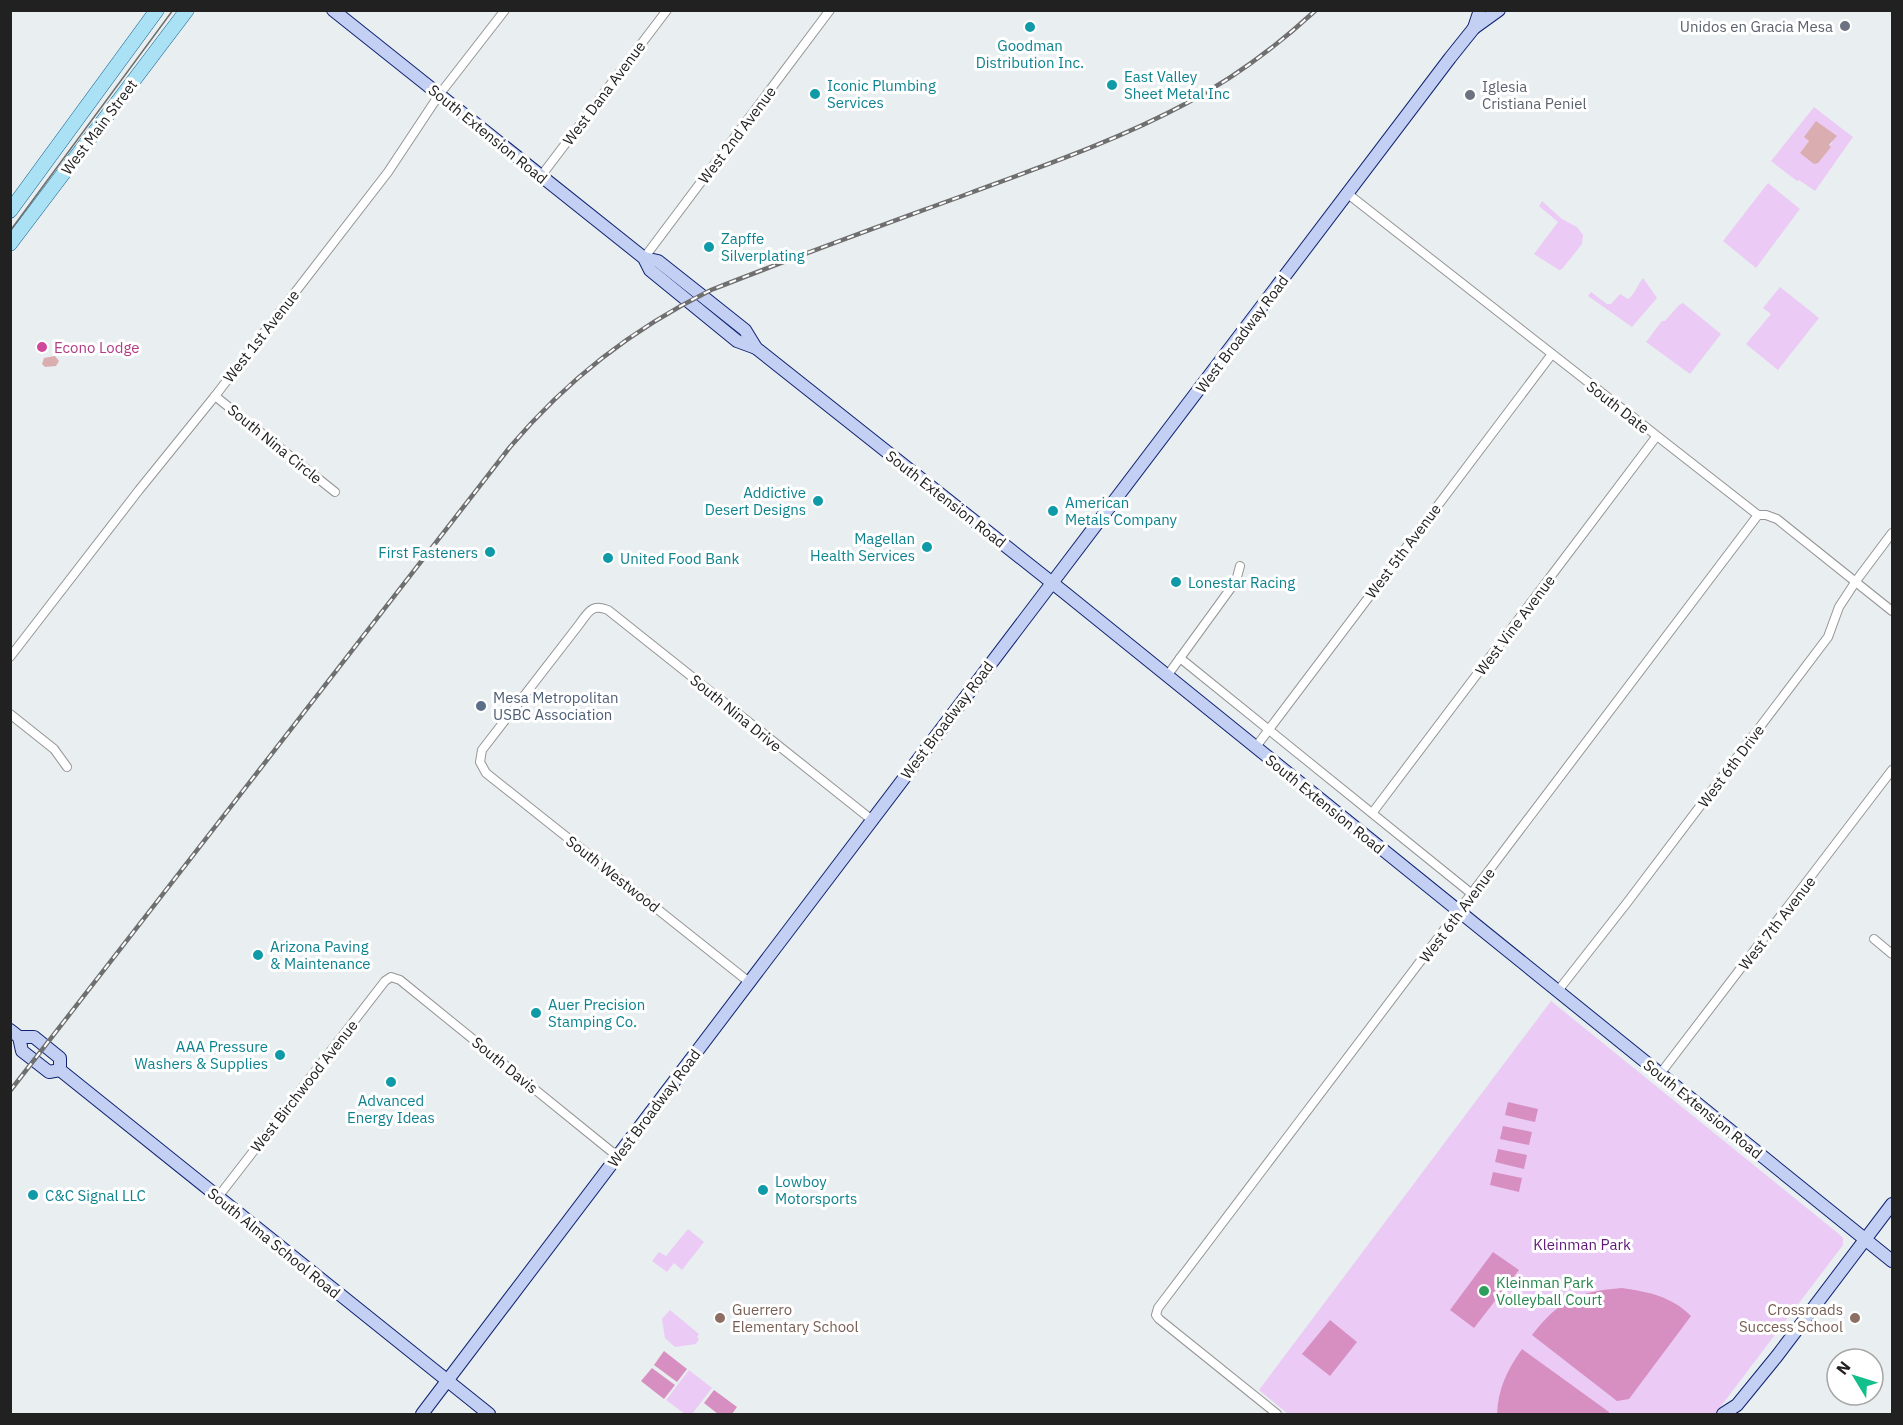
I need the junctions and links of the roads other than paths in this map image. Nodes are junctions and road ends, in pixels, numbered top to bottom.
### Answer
1 (157, 10) edge
2 (187, 10) edge
3 (333, 10) edge
4 (505, 10) edge
5 (667, 10) edge
6 (830, 10) edge
7 (1480, 10) edge
8 (1499, 10) edge
9 (1474, 28) junction
10 (439, 95) junction
11 (541, 176) junction
12 (1348, 194) junction
13 (10, 211) edge
14 (10, 244) edge
15 (644, 258) junction
16 (1552, 354) junction
17 (215, 396) junction
18 (1656, 437) junction
19 (335, 492) dead end
20 (1758, 515) junction
21 (1893, 533) edge
22 (1240, 566) dead end
23 (1856, 581) junction
24 (1052, 582) junction
25 (1893, 610) edge
26 (10, 657) edge
27 (1180, 658) junction
28 (1167, 676) junction
29 (10, 714) edge
30 (1270, 729) junction
31 (1255, 748) junction
32 (480, 762) joint
33 (67, 767) dead end
34 (1893, 770) edge
35 (1373, 812) junction
36 (872, 820) junction
37 (1472, 894) junction
38 (1459, 912) junction
39 (1874, 939) dead end
40 (1893, 954) edge
41 (391, 977) joint
42 (749, 982) junction
43 (1557, 992) junction
44 (15, 1034) edge
45 (60, 1070) junction
46 (1660, 1074) junction
47 (617, 1156) junction
48 (218, 1197) junction
49 (1893, 1204) edge
50 (1866, 1239) junction
51 (1893, 1261) edge
52 (447, 1381) junction
53 (1736, 1410) edge
54 (422, 1414) edge
55 (489, 1414) edge
56 (1277, 1414) edge
57 (1723, 1414) edge

1 - 13 main road, West Main Street
2 - 14 main road, West Main Street
3 - 10 main road, South Extension Road
4 - 10 street, West 1st Avenue
5 - 11 street, West Dana Avenue
6 - 15 street, West 2nd Avenue
7 - 9 main road, West Broadway Road
8 - 9 main road, West Broadway Road
9 - 12 main road, West Broadway Road
10 - 11 main road, South Extension Road
10 - 17 street, West 1st Avenue
11 - 15 main road, South Extension Road
12 - 16 street, South Date
12 - 24 main road, West Broadway Road
15 - 24 main road, South Extension Road
16 - 18 street, South Date
16 - 30 street, West 5th Avenue
17 - 19 street, South Nina Circle
17 - 26 street, West 1st Avenue
18 - 20 street, South Date
18 - 35 street, West Vine Avenue
20 - 23 street, South Date
20 - 37 street, West 6th Avenue
21 - 23 street, West 6th Drive
22 - 27 street
23 - 25 street, South Date
23 - 43 street, West 6th Drive
24 - 28 main road, South Extension Road
24 - 36 main road, West Broadway Road
27 - 28 street
27 - 30 street, South Extension Road
28 - 31 main road, South Extension Road
29 - 33 street
30 - 31 street, West 5th Avenue
30 - 35 street, South Extension Road
31 - 38 main road, South Extension Road
32 - 36 street, South Nina Drive
32 - 42 street, South Westwood
34 - 46 street, West 7th Avenue
35 - 37 street, South Extension Road
36 - 42 main road, West Broadway Road
37 - 38 street, West 6th Avenue
38 - 43 main road, South Extension Road
38 - 56 street, West 6th Avenue
39 - 40 street
41 - 47 street, South Davis
41 - 48 street, West Birchwood Avenue
42 - 47 main road, West Broadway Road
43 - 46 main road, South Extension Road
44 - 45 main road, South Alma School Road
44 - 45 main road, South Alma School Road
45 - 48 main road, South Alma School Road
46 - 50 main road, South Extension Road
47 - 52 main road, West Broadway Road
48 - 52 main road, South Alma School Road
49 - 50 main road
50 - 51 main road, South Extension Road
50 - 53 main road
52 - 54 main road, West Broadway Road
52 - 55 main road, South Alma School Road
53 - 57 main road

